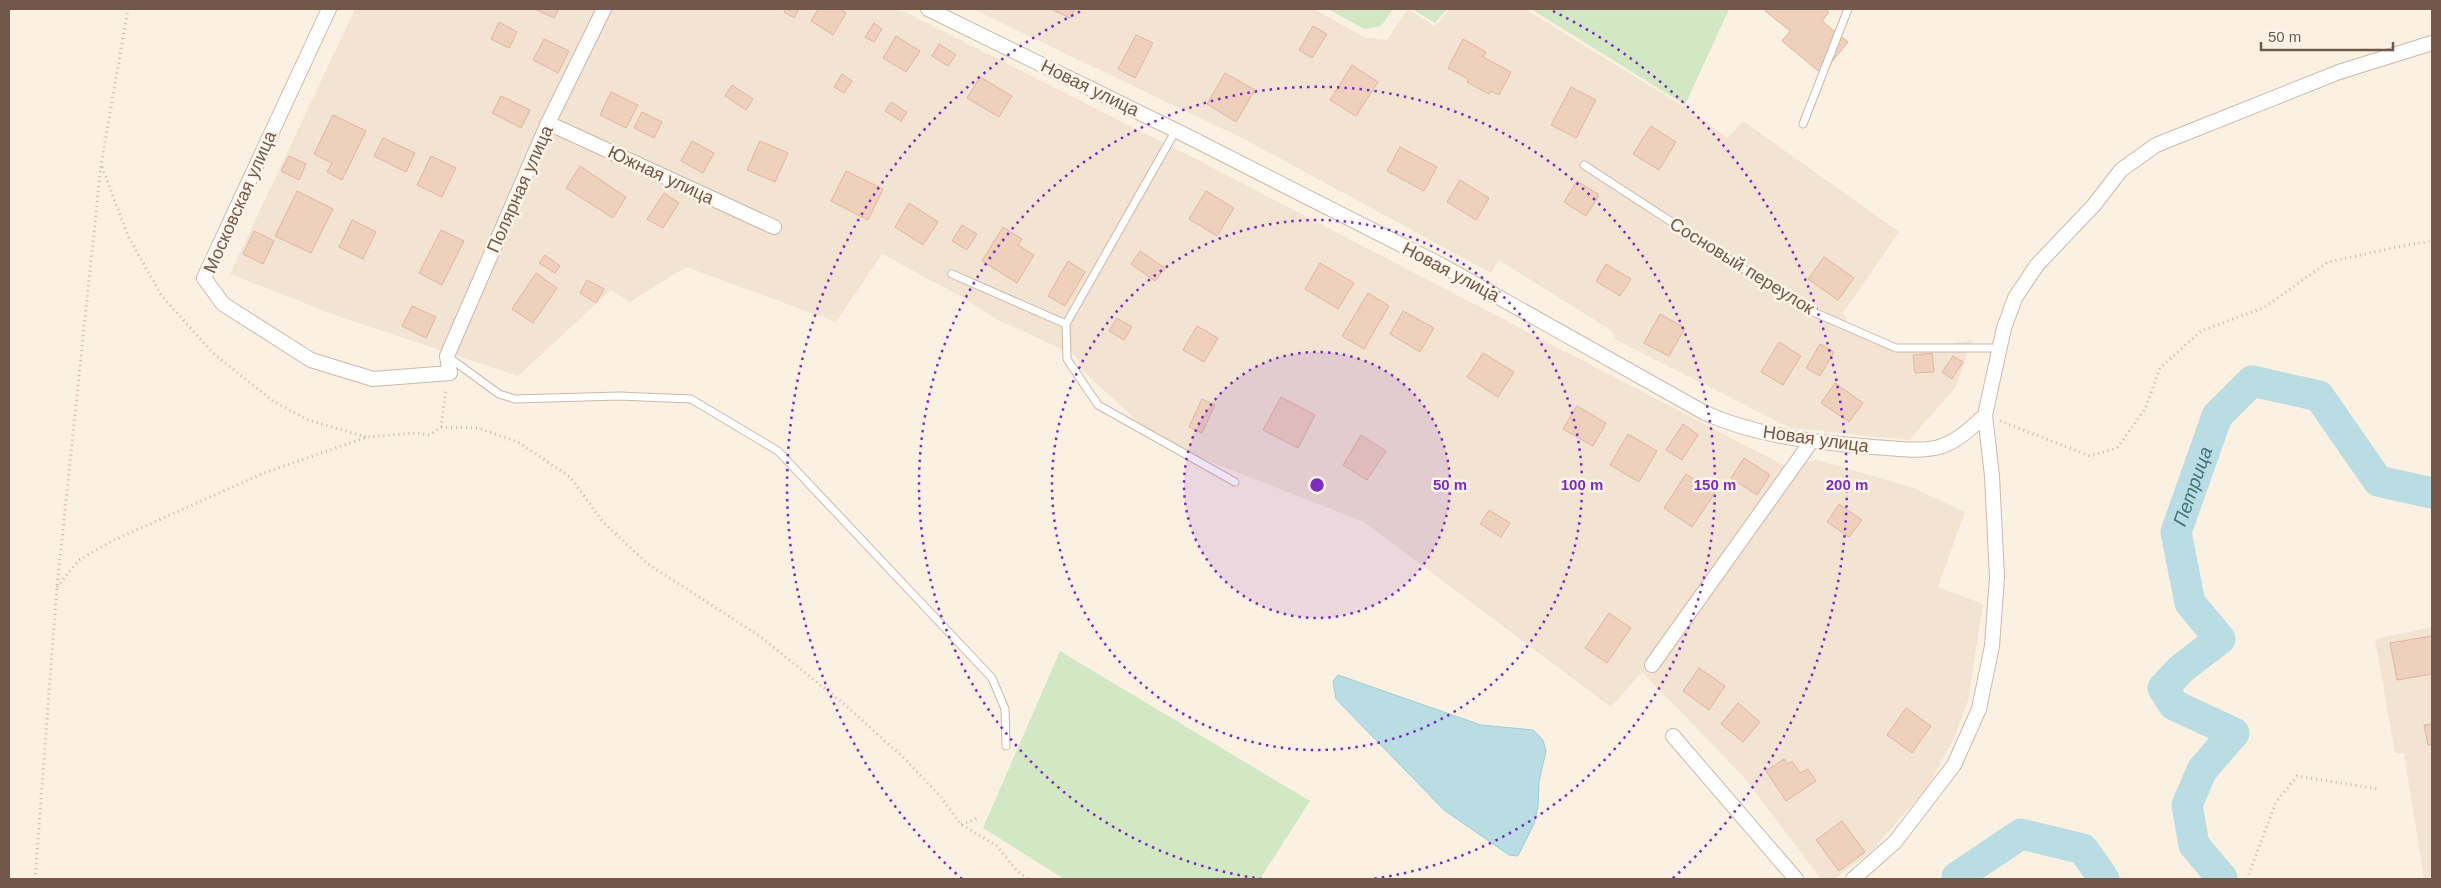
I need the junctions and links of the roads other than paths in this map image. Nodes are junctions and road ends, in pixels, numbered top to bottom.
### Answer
1 (328, 9) edge
2 (604, 9) edge
3 (928, 9) edge
4 (1848, 9) edge
5 (2432, 43) edge
6 (548, 123) junction
7 (1803, 124) dead end
8 (1176, 130) junction
9 (1584, 165) dead end
10 (774, 227) dead end
11 (952, 274) dead end
12 (1066, 324) junction
13 (1999, 348) junction
14 (447, 356) junction
15 (1985, 415) junction
16 (1811, 442) junction
17 (1235, 482) dead end
18 (1652, 665) dead end
19 (1672, 736) dead end
20 (1006, 746) dead end
21 (1796, 879) edge
22 (1853, 879) edge

1 - 14 street, Московская улица
2 - 6 street, Полярная улица
3 - 8 street, Новая улица
4 - 7 lane
5 - 13 street
6 - 10 street, Южная улица
6 - 14 street, Полярная улица
8 - 12 lane
8 - 16 street, Новая улица
9 - 13 lane, Сосновый переулок
11 - 12 lane
12 - 17 lane
13 - 15 street
14 - 20 lane
15 - 16 street, Новая улица
15 - 22 street
16 - 18 street
19 - 21 street

